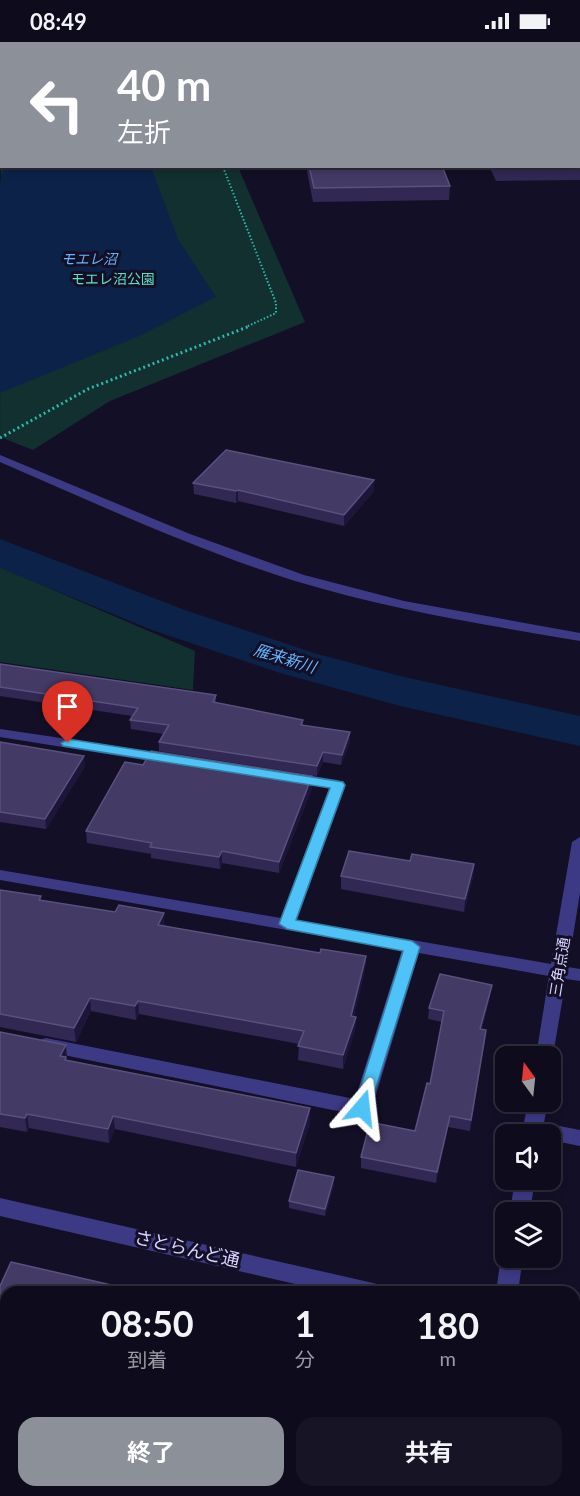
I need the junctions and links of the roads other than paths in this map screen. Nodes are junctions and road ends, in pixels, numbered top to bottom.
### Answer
1 (0, 458) edge
2 (580, 637) edge
3 (0, 732) edge
4 (186, 762) edge
5 (279, 776) edge
6 (580, 842) edge
7 (0, 875) edge
8 (287, 924) junction
9 (412, 947) junction
10 (559, 971) junction
11 (580, 975) edge
12 (23, 1041) edge
13 (547, 1046) edge
14 (561, 1135) edge
15 (580, 1138) edge
16 (0, 1208) edge
17 (510, 1268) edge
18 (346, 1286) edge
19 (508, 1286) edge

1 - 2 street
3 - 4 street
5 - 8 street
6 - 10 street, 三角点通
7 - 8 street
8 - 9 street
9 - 10 street
9 - 12 street
10 - 11 street
10 - 13 street, 三角点通
14 - 15 street
16 - 18 street, さとらんど通
17 - 19 street

